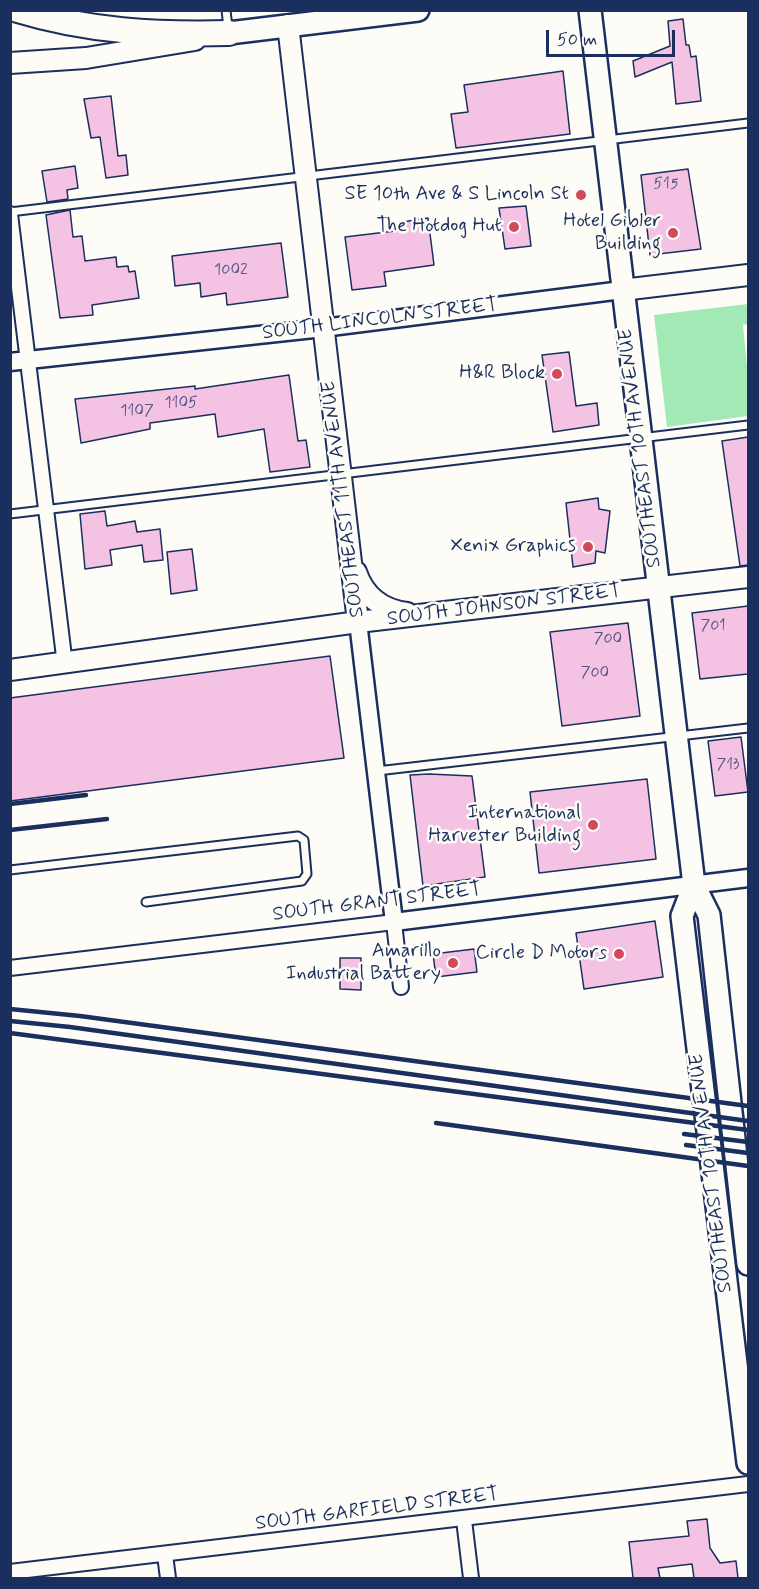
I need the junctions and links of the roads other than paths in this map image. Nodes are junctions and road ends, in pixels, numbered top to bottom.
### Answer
1 (18, 10) edge
2 (418, 10) edge
3 (590, 10) edge
4 (288, 18) edge
5 (227, 22) edge
6 (10, 63) edge
7 (748, 123) edge
8 (605, 140) junction
9 (306, 175) junction
10 (10, 213) edge
11 (748, 274) edge
12 (622, 290) junction
13 (323, 328) junction
14 (28, 360) junction
15 (10, 362) edge
16 (748, 425) edge
17 (639, 437) junction
18 (342, 476) junction
19 (46, 510) junction
20 (10, 514) edge
21 (349, 544) junction
22 (748, 577) edge
23 (657, 588) junction
24 (427, 615) junction
25 (358, 622) junction
26 (65, 665) junction
27 (10, 670) edge
28 (748, 728) edge
29 (676, 736) junction
30 (376, 771) junction
31 (10, 870) edge
32 (748, 878) edge
33 (694, 885) junction
34 (146, 902) dead end
35 (394, 922) junction
36 (10, 968) edge
37 (401, 987) dead end
38 (748, 1264) edge
39 (748, 1463) edge
40 (748, 1484) edge
41 (464, 1520) junction
42 (165, 1555) junction
43 (10, 1572) edge
44 (168, 1578) edge
45 (471, 1578) edge

1 - 5 highway
2 - 4 main road
3 - 8 main road, SOUTHEAST 10TH AVENUE
4 - 5 main road
4 - 9 main road, SOUTHEAST 11TH AVENUE
5 - 6 main road
7 - 8 lane
8 - 9 lane
8 - 12 main road, SOUTHEAST 10TH AVENUE
9 - 10 lane
9 - 13 main road, SOUTHEAST 11TH AVENUE
10 - 14 street
11 - 12 main road, SOUTH LINCOLN STREET
12 - 13 street, SOUTH LINCOLN STREET
12 - 17 main road, SOUTHEAST 10TH AVENUE
13 - 14 street, SOUTH LINCOLN STREET
13 - 18 main road, SOUTHEAST 11TH AVENUE
14 - 15 street, SOUTH LINCOLN STREET
14 - 19 street
16 - 17 lane
17 - 18 lane
17 - 23 main road, SOUTHEAST 10TH AVENUE
18 - 19 lane
18 - 21 main road, SOUTHEAST 11TH AVENUE
19 - 20 lane
19 - 26 street
21 - 24 main road
21 - 25 main road, SOUTHEAST 11TH AVENUE
22 - 23 main road, SOUTH JOHNSON STREET
23 - 24 main road, SOUTH JOHNSON STREET
23 - 29 main road, SOUTHEAST 10TH AVENUE
24 - 25 main road, SOUTH JOHNSON STREET
25 - 26 main road, SOUTH JOHNSON STREET
25 - 30 street, SOUTHEAST 11TH AVENUE
26 - 27 main road, SOUTH JOHNSON STREET
28 - 29 lane
29 - 30 lane
29 - 33 main road, SOUTHEAST 10TH AVENUE
30 - 35 street, SOUTHEAST 11TH AVENUE
31 - 34 lane
32 - 33 street, SOUTH GRANT STREET
33 - 35 street, SOUTH GRANT STREET
33 - 38 main road, SOUTHEAST 10TH AVENUE
33 - 39 main road, SOUTHEAST 10TH AVENUE
35 - 36 street, SOUTH GRANT STREET
35 - 37 street, SOUTHEAST 11TH AVENUE
40 - 41 street, SOUTH GARFIELD STREET
41 - 42 street, SOUTH GARFIELD STREET
41 - 45 street
42 - 43 street, SOUTH GARFIELD STREET
42 - 44 street

